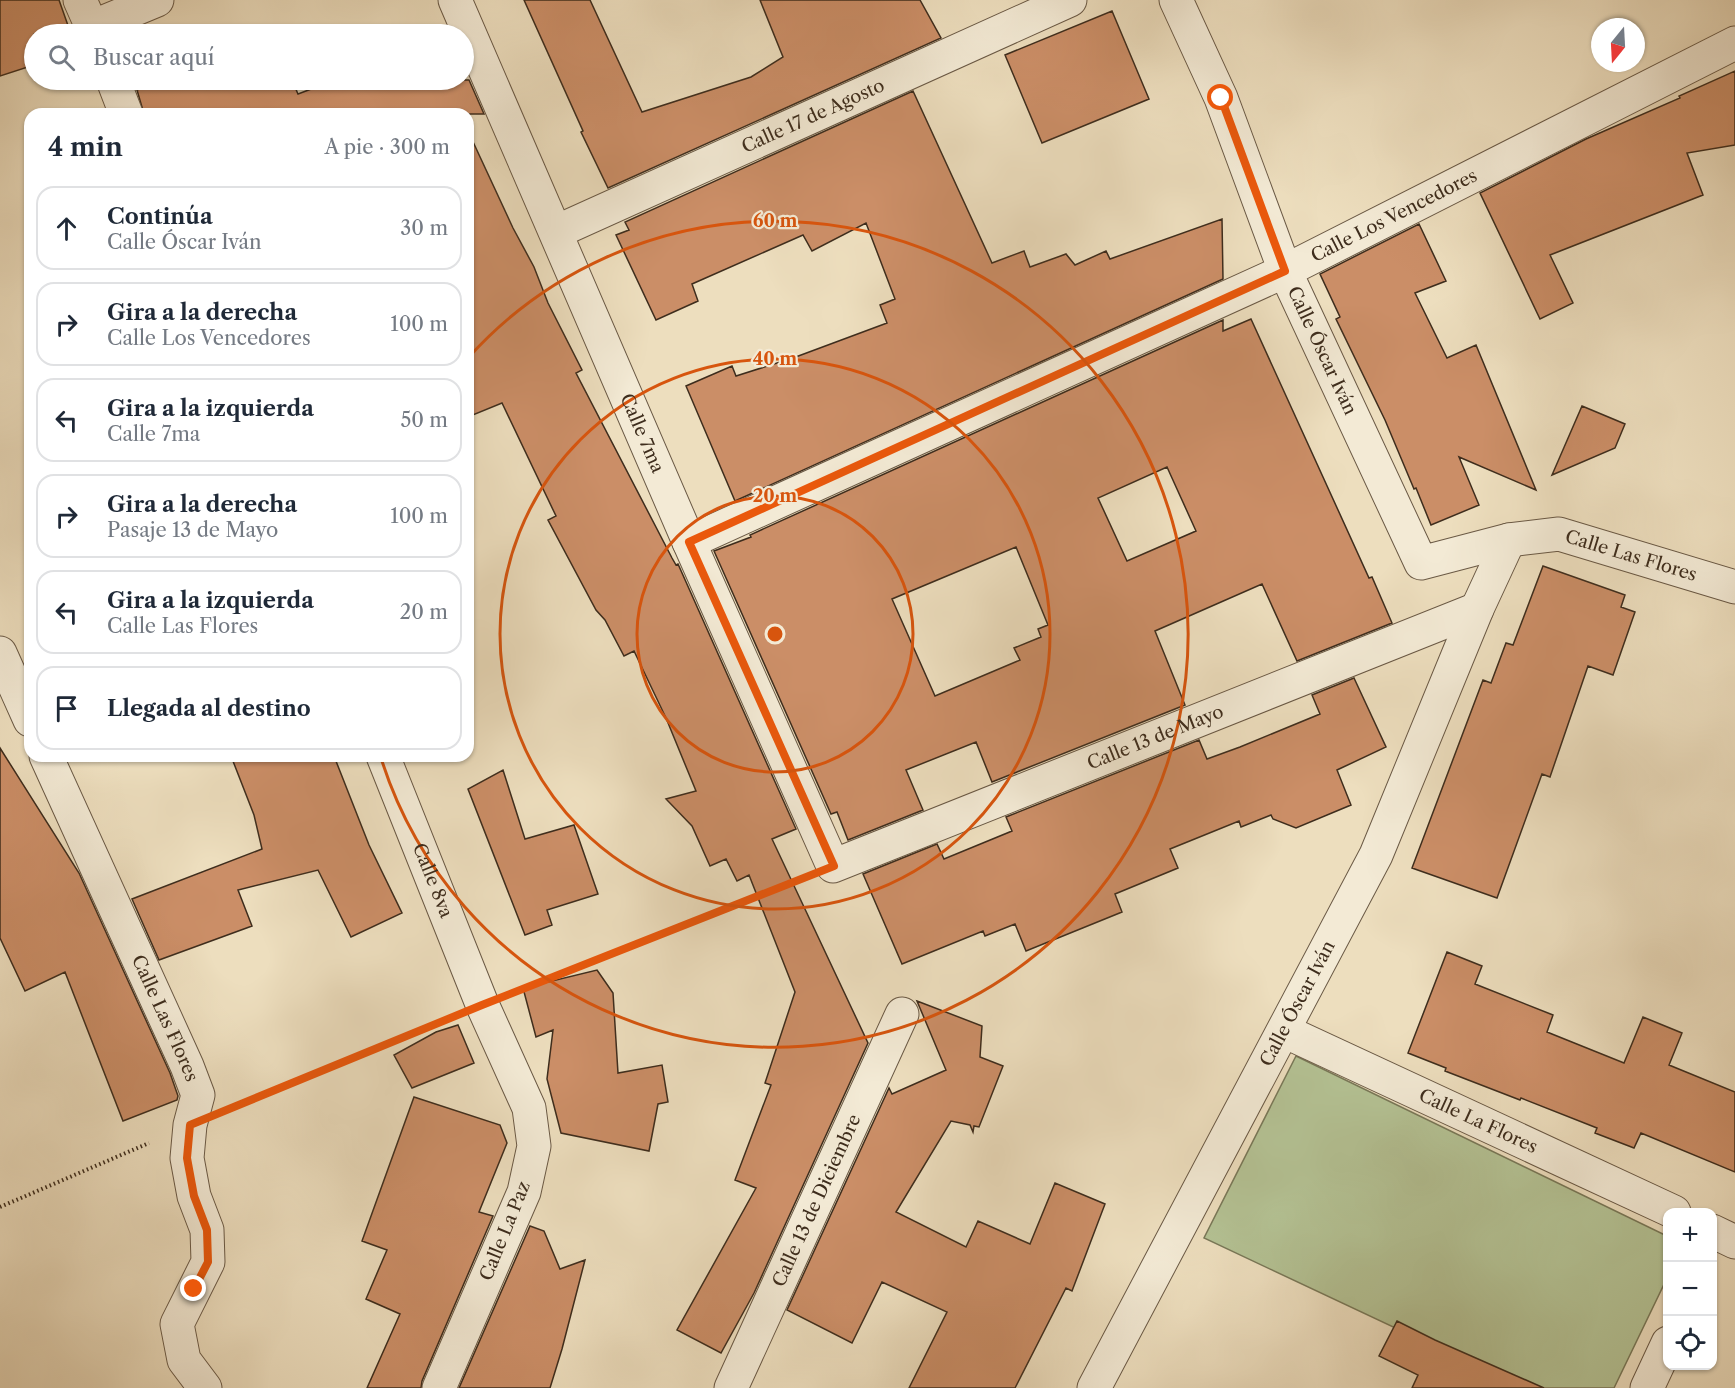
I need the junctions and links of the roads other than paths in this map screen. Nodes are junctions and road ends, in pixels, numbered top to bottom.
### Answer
1 (158, 0) edge
2 (455, 0) edge
3 (1070, 0) edge
4 (1176, 0) edge
5 (89, 21) edge
6 (465, 24) edge
7 (1735, 43) edge
8 (474, 44) edge
9 (117, 90) edge
10 (124, 108) edge
11 (556, 232) junction
12 (1285, 271) junction
13 (1509, 540) junction
14 (689, 542) junction
15 (1420, 563) joint
16 (1735, 587) edge
17 (1477, 609) junction
18 (0, 653) edge
19 (24, 707) edge
20 (49, 762) edge
21 (385, 762) edge
22 (834, 866) joint
23 (482, 1005) joint
24 (902, 1014) dead end
25 (1284, 1030) junction
26 (1665, 1208) edge
27 (1663, 1354) edge
28 (205, 1388) edge
29 (439, 1388) edge
30 (731, 1388) edge
31 (1094, 1388) edge
32 (1647, 1388) edge

1 - 5 street
2 - 6 street, Calle 7ma
3 - 11 street, Calle 17 de Agosto
4 - 12 street, Calle Óscar Iván
7 - 12 street, Calle Los Vencedores
8 - 11 street, Calle 7ma
9 - 10 street
11 - 14 street, Calle 7ma
12 - 14 street, Calle Los Vencedores
12 - 15 street, Calle Óscar Iván
13 - 15 street, Calle Las Flores
13 - 16 street, Calle Las Flores
13 - 17 street, Calle Óscar Iván
14 - 22 street, Calle 7ma
17 - 22 street, Calle 13 de Mayo
17 - 25 street, Calle Óscar Iván
18 - 19 street
20 - 28 street, Calle Las Flores
21 - 23 street, Calle 8va
23 - 29 street, Calle La Paz
24 - 30 street, Calle 13 de Diciembre
25 - 26 street, Calle La Flores
25 - 31 street, Calle Óscar Iván
27 - 32 street

